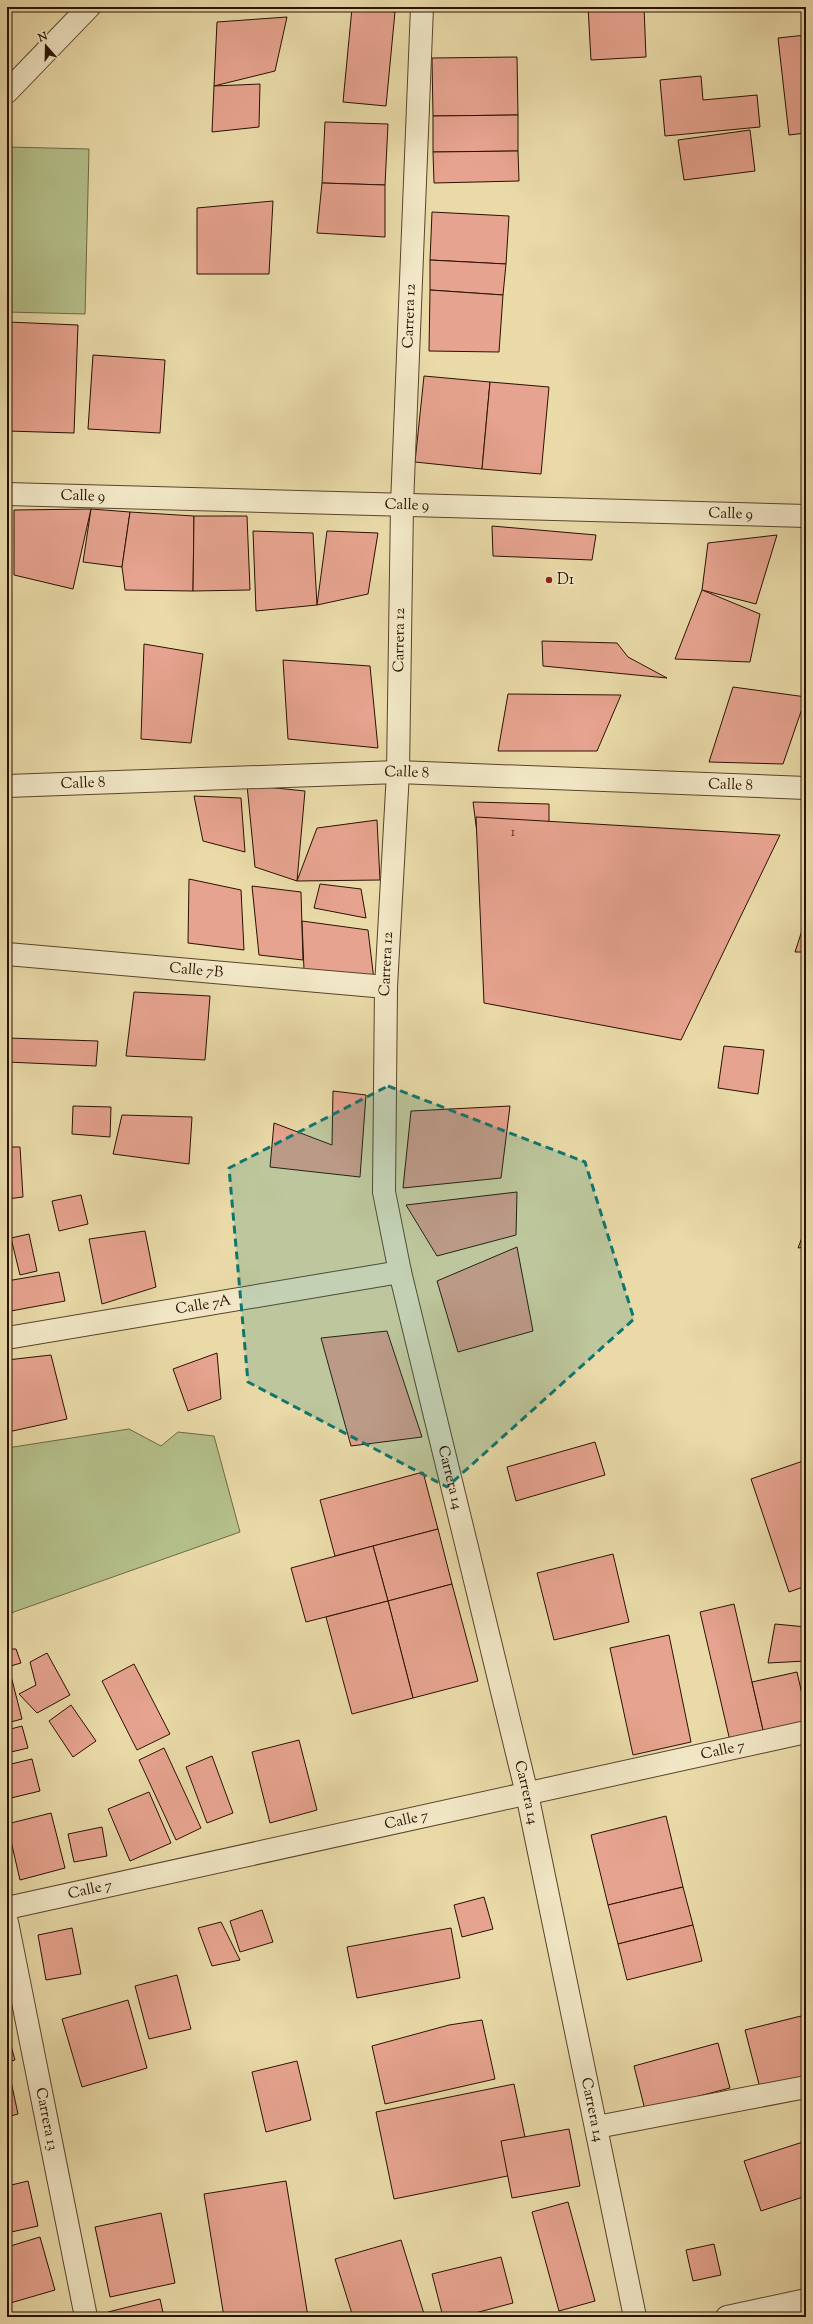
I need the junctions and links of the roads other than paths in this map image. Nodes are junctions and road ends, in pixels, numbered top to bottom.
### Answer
1 (89, 7) edge
2 (422, 7) edge
3 (7, 92) edge
4 (7, 494) edge
5 (402, 505) junction
6 (806, 516) edge
7 (398, 772) junction
8 (7, 786) edge
9 (806, 788) edge
10 (7, 954) edge
11 (386, 987) junction
12 (400, 1272) junction
13 (7, 1338) edge
14 (806, 1732) edge
15 (527, 1794) junction
16 (7, 1908) edge
17 (7, 1922) edge
18 (806, 2088) edge
19 (597, 2127) junction
20 (806, 2300) edge
21 (86, 2317) edge
22 (636, 2317) edge
23 (727, 2317) edge

1 - 3 street
2 - 5 street, Carrera 12
4 - 5 street, Calle 9
5 - 6 street, Calle 9
5 - 7 street, Carrera 12
7 - 8 street, Calle 8
7 - 9 street, Calle 8
7 - 11 street, Carrera 12
10 - 11 street, Calle 7B
11 - 12 street, Carrera 12
12 - 13 street, Calle 7A
12 - 15 street, Carrera 14
14 - 15 street, Calle 7
15 - 16 street, Calle 7
15 - 19 street, Carrera 14
17 - 21 street, Carrera 13
18 - 19 street
19 - 22 street, Carrera 14
20 - 23 street

